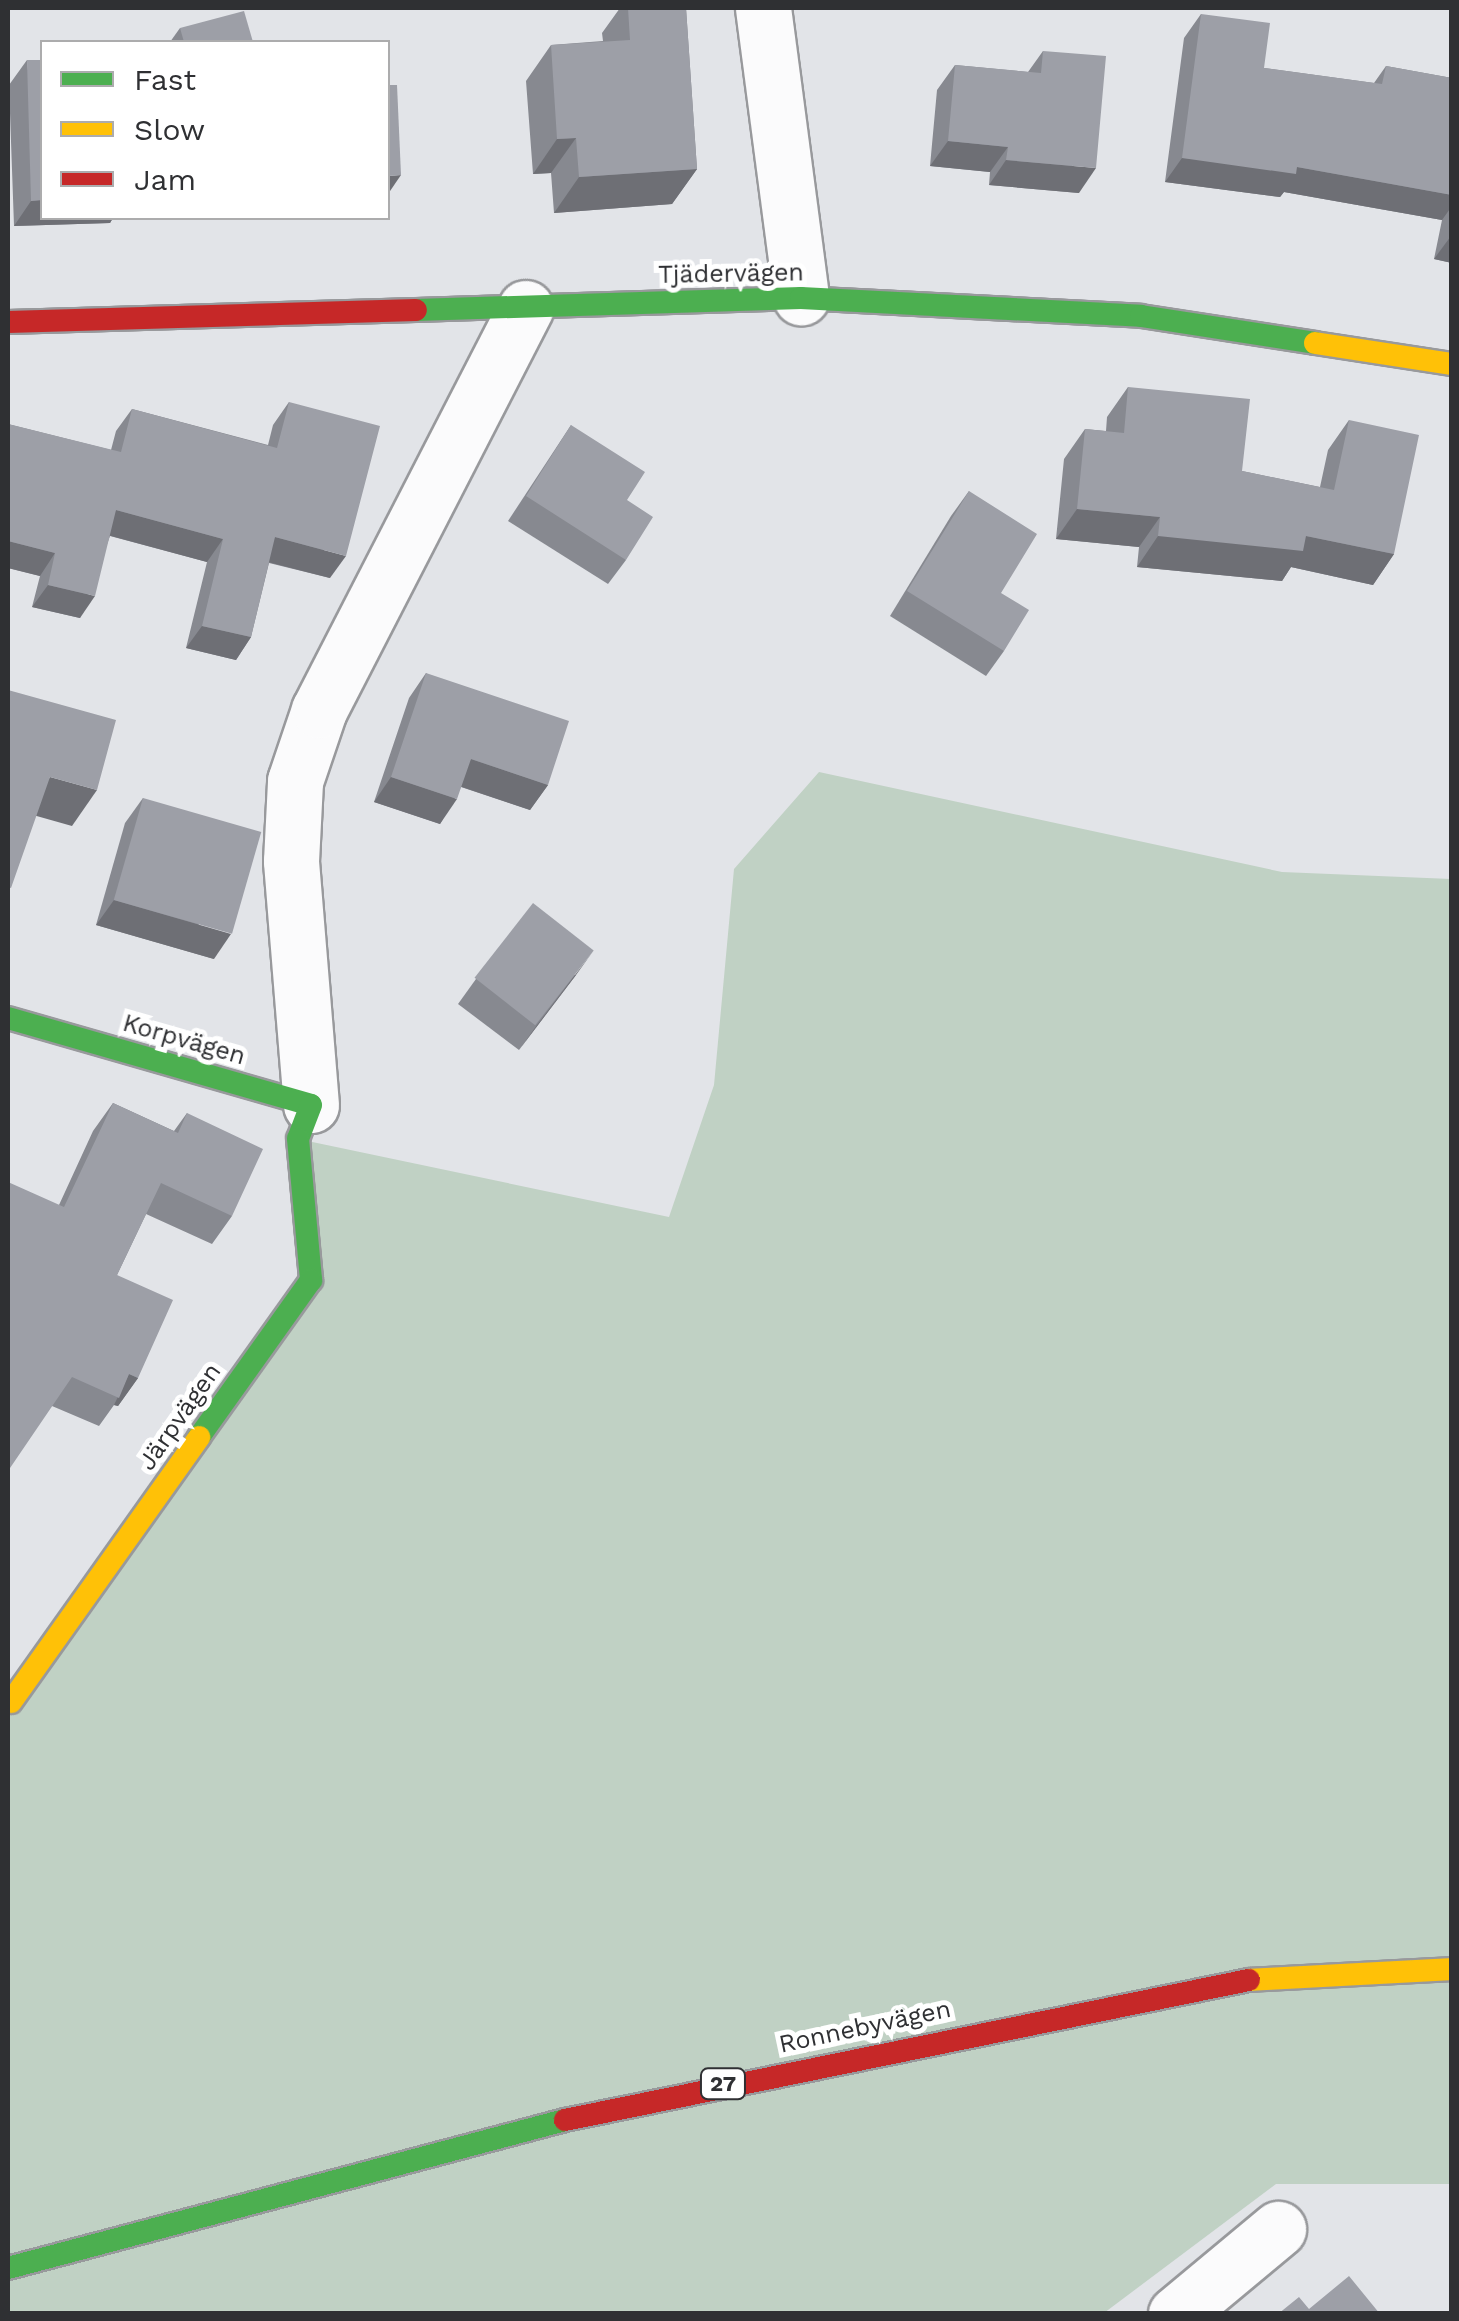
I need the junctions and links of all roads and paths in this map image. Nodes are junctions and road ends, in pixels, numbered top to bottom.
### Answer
1 (763, 8) edge
2 (801, 298) junction
3 (526, 308) junction
4 (8, 322) edge
5 (1452, 364) edge
6 (8, 1018) edge
7 (304, 1122) junction
8 (10, 1702) dead end
9 (1452, 1969) edge
10 (1278, 2230) dead end
11 (8, 2268) edge
12 (1176, 2314) edge

1 - 2 street
2 - 3 street, Tjädervägen
2 - 5 street, Tjädervägen
3 - 4 street, Tjädervägen
3 - 7 street
6 - 7 street, Korpvägen
7 - 8 street, Järpvägen
9 - 11 street, Ronnebyvägen / 27
10 - 12 street

